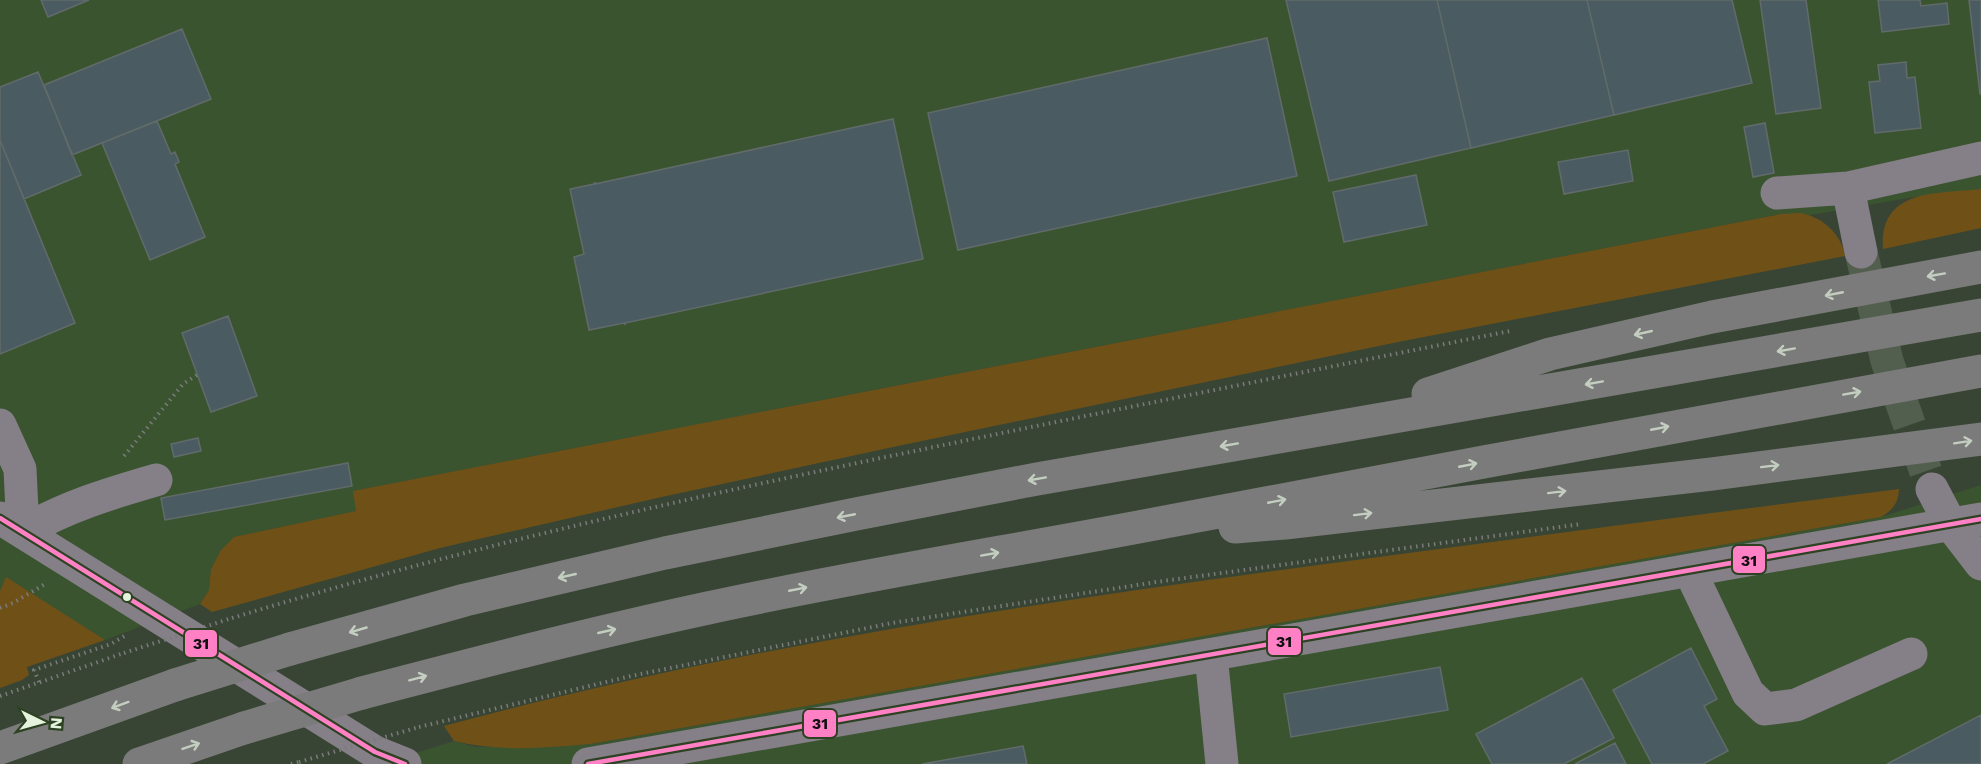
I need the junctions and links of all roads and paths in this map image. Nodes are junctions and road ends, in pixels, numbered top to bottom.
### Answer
1 (1981, 158) edge
2 (1848, 188) junction
3 (1777, 193) dead end
4 (1861, 252) tunnel mouth
5 (1981, 267) edge
6 (1981, 315) edge
7 (1513, 330) dead end
8 (1981, 371) edge
9 (198, 375) dead end
10 (0, 425) edge
11 (1328, 428) junction
12 (1981, 439) edge
13 (156, 480) dead end
14 (1932, 489) tunnel mouth
15 (123, 490) junction
16 (1966, 522) edge
17 (1587, 524) dead end
18 (12, 525) edge
19 (1075, 539) junction
20 (1981, 564) edge
21 (77, 566) junction
22 (1689, 571) junction
23 (0, 608) edge
24 (111, 644) dead end
25 (1911, 654) dead end
26 (1211, 655) junction
27 (39, 682) junction
28 (0, 696) edge
29 (0, 748) edge
30 (139, 764) edge
31 (291, 764) edge
32 (405, 764) edge
33 (588, 764) edge
34 (1222, 764) edge

1 - 2 street
2 - 3 street
2 - 4 street
5 -> 11 highway
6 -> 11 highway
7 - 27 path, bridge
19 -> 8 highway
9 - 15 path
10 - 18 street
11 -> 29 highway, bridge
19 -> 12 highway
13 - 15 street
14 - 16 street
15 - 18 street
16 - 20 street
16 - 22 street
17 - 31 path, bridge
18 - 21 street
30 -> 19 highway, bridge
21 - 23 path
21 - 32 street
22 - 25 street
22 - 26 street
24 - 27 path
26 - 33 street
26 - 34 street
27 - 28 path

